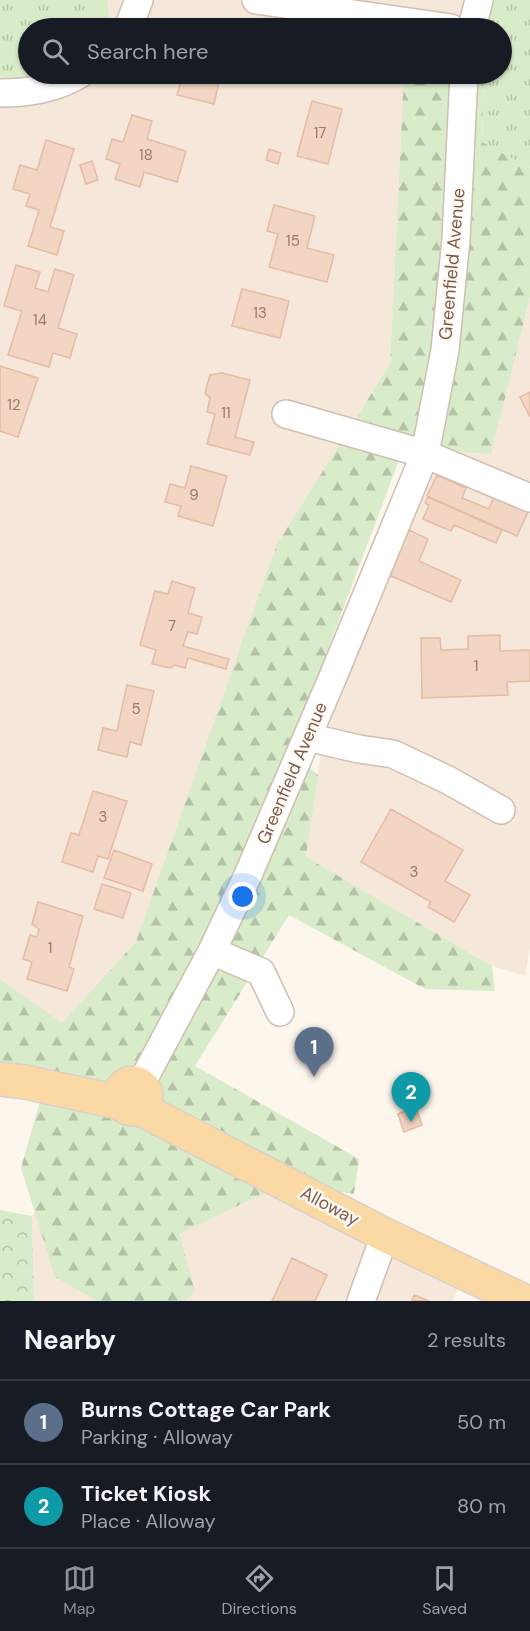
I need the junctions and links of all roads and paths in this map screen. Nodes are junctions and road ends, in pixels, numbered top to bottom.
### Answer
1 (139, 0) edge
2 (256, 0) edge
3 (479, 0) edge
4 (132, 18) edge
5 (381, 18) edge
6 (474, 18) edge
7 (59, 84) edge
8 (464, 84) edge
9 (0, 93) edge
10 (286, 414) dead end
11 (425, 454) junction
12 (530, 498) edge
13 (307, 736) junction
14 (501, 810) dead end
15 (212, 951) junction
16 (280, 1012) dead end
17 (0, 1079) edge
18 (134, 1099) junction
19 (385, 1234) junction
20 (361, 1301) edge
21 (524, 1301) edge

1 - 4 street
2 - 5 street
3 - 6 street
7 - 9 street
8 - 11 street, Greenfield Avenue
10 - 11 street
11 - 12 street
11 - 13 street, Greenfield Avenue
13 - 14 street
13 - 15 street, Greenfield Avenue
15 - 16 street
15 - 18 street, Greenfield Avenue
17 - 18 main road, Alloway
18 - 19 main road, Alloway
19 - 20 street
19 - 21 main road, Alloway

